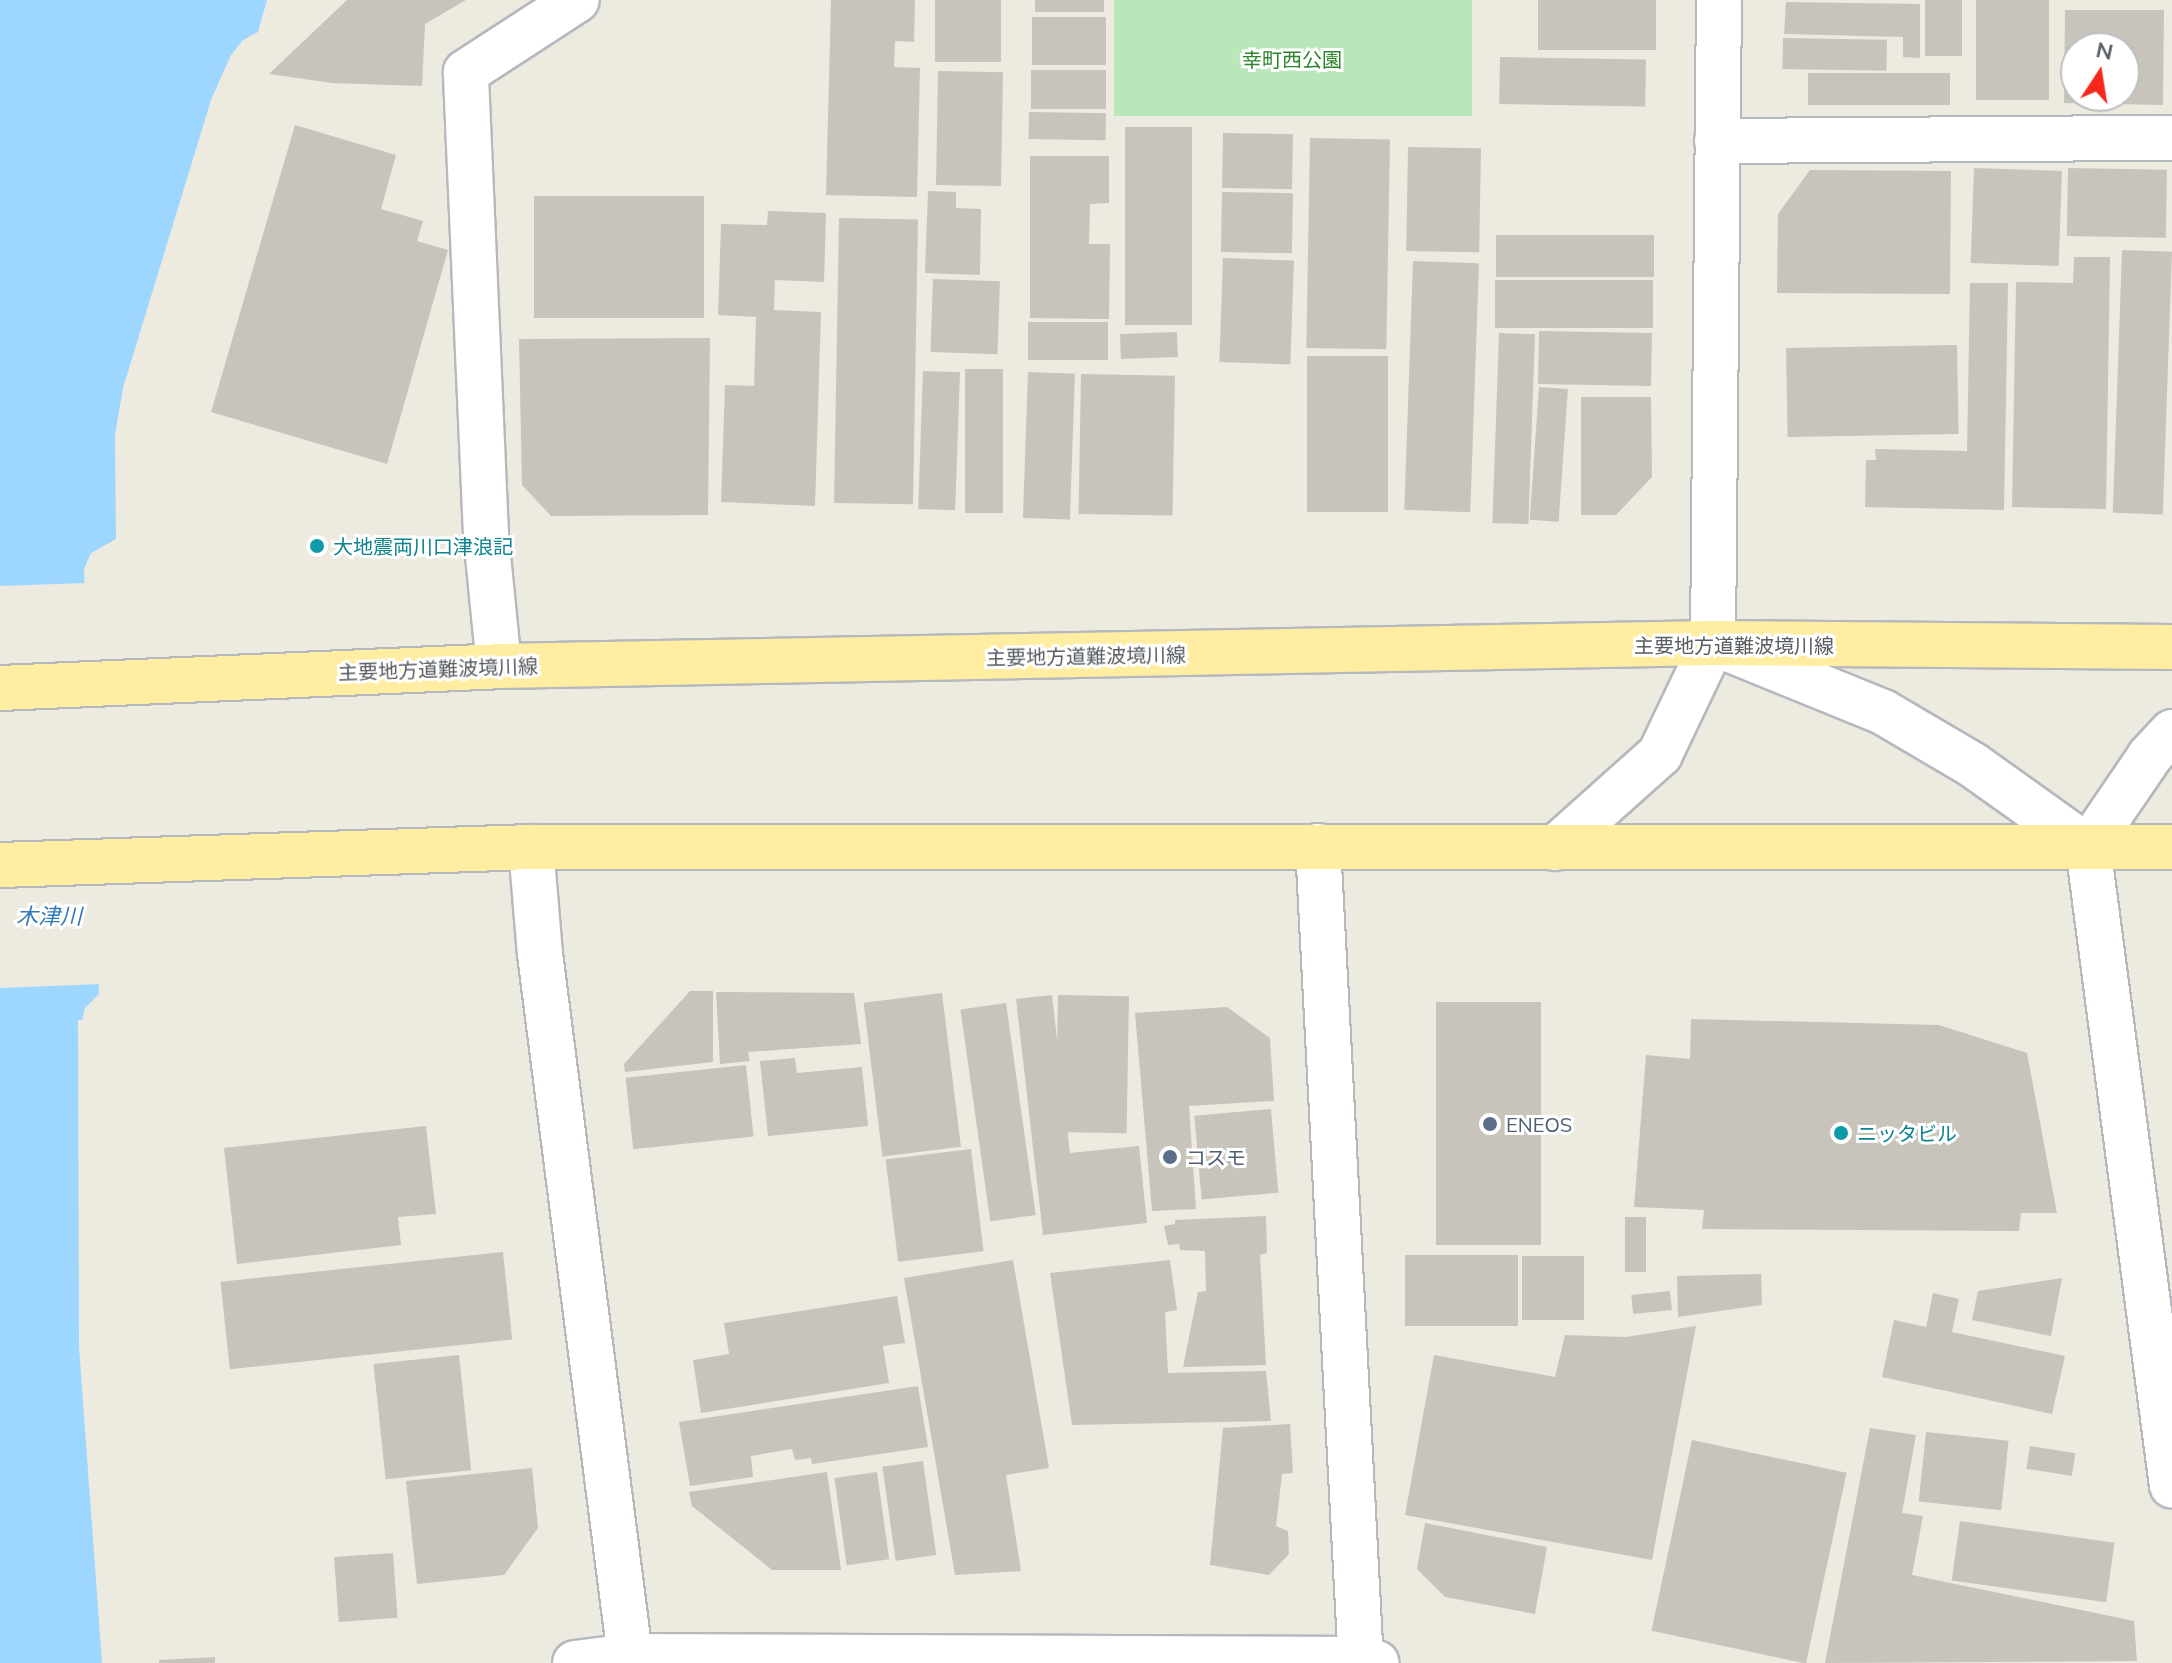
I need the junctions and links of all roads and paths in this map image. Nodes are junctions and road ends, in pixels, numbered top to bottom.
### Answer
1 (577, 0) edge
2 (1719, 0) edge
3 (2172, 138) edge
4 (1717, 141) junction
5 (1713, 643) junction
6 (2172, 647) edge
7 (499, 666) junction
8 (0, 688) edge
9 (2172, 732) edge
10 (1318, 846) junction
11 (531, 847) junction
12 (2088, 847) junction
13 (2172, 847) edge
14 (1555, 848) junction
15 (0, 865) edge
16 (2172, 1486) edge
17 (630, 1659) edge
18 (1366, 1662) edge
19 (575, 1663) edge

1 - 7 street
2 - 4 street
3 - 4 street
4 - 5 street
5 - 6 main road, 主要地方道難波境川線
5 - 7 main road, 主要地方道難波境川線
5 - 12 street
5 - 14 street
7 - 8 main road, 主要地方道難波境川線
9 - 12 street
10 - 11 main road
10 - 14 main road
10 - 18 street
11 - 15 main road
11 - 17 street
12 - 13 main road
12 - 14 main road
12 - 16 street
17 - 18 street
17 - 19 street

